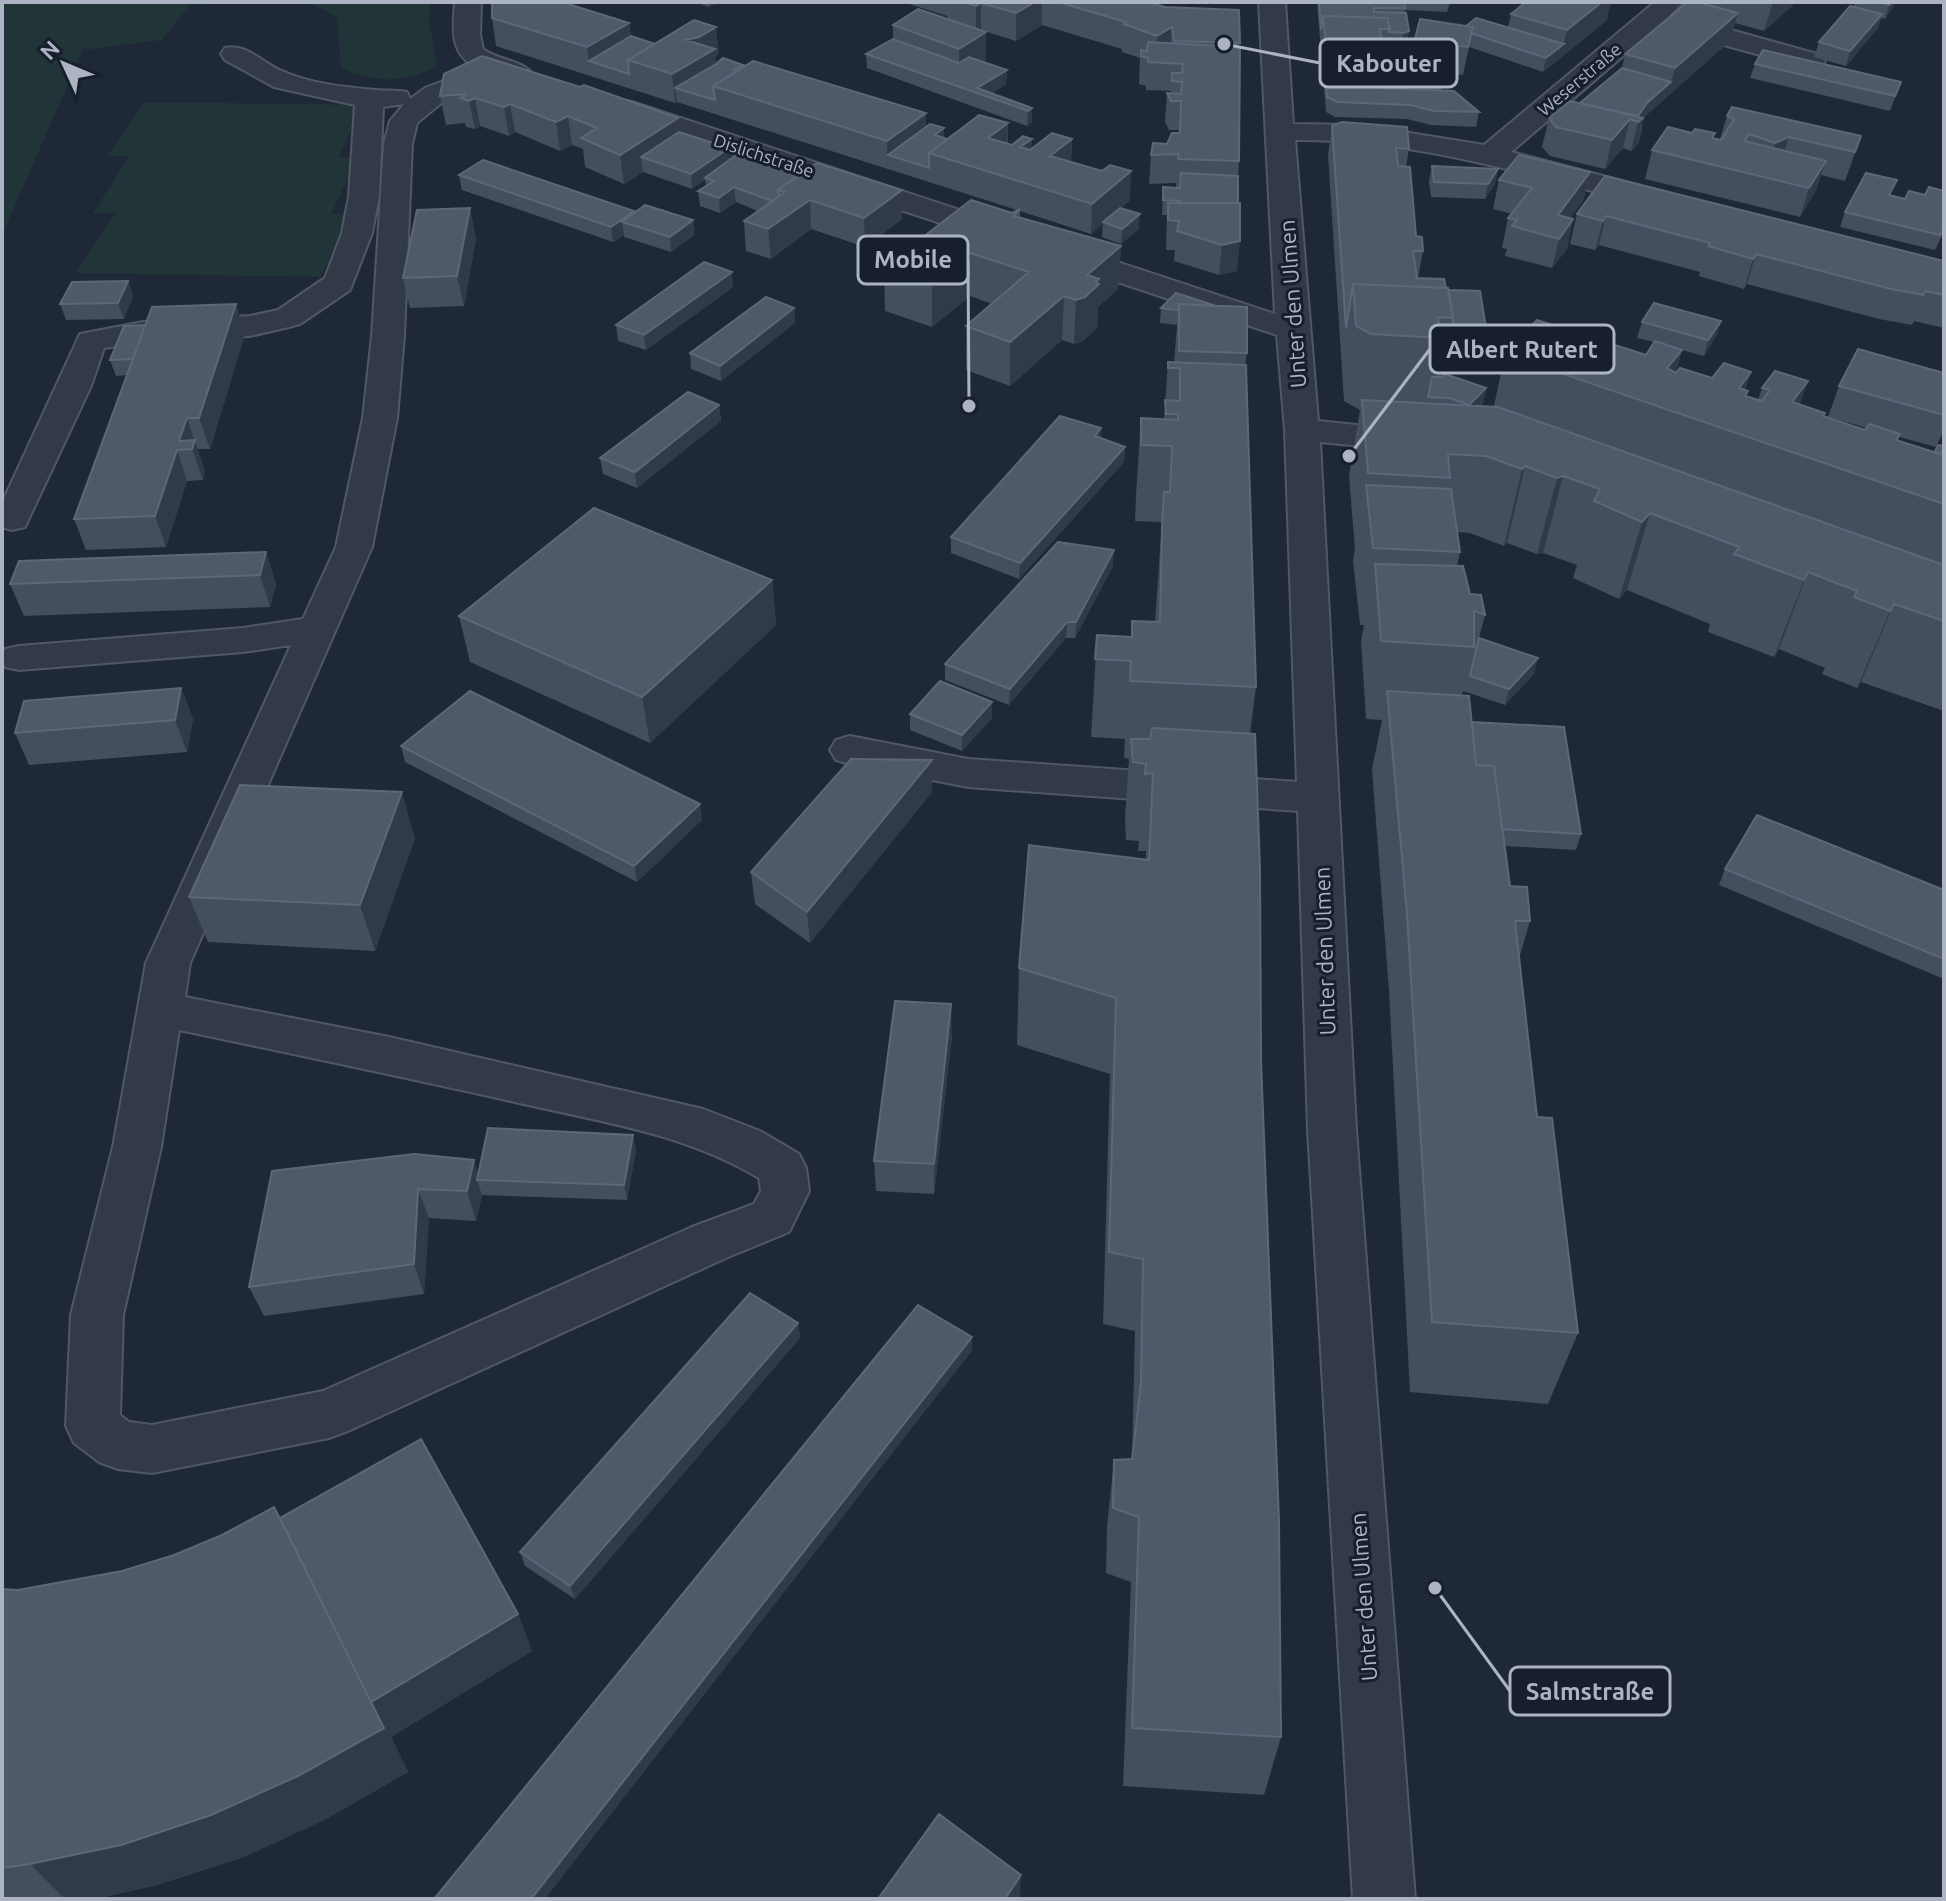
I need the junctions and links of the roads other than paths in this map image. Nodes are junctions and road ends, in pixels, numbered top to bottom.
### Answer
1 (468, 2) edge
2 (1662, 9) edge
3 (1262, 17) edge
4 (234, 54) dead end
5 (1812, 61) edge
6 (500, 68) junction
7 (545, 83) edge
8 (435, 94) junction
9 (368, 97) junction
10 (590, 97) edge
11 (1280, 132) junction
12 (1489, 156) junction
13 (1686, 206) edge
14 (1292, 330) junction
15 (1302, 430) junction
16 (1441, 444) edge
17 (12, 519) dead end
18 (318, 629) junction
19 (19, 658) dead end
20 (850, 750) dead end
21 (1318, 798) junction
22 (160, 1009) junction
23 (1384, 1899) edge

1 - 6 street
2 - 5 street
2 - 12 street, Weserstraße
3 - 11 street, Unter den Ulmen
4 - 9 street
6 - 7 street
6 - 8 street
8 - 9 street
8 - 18 street
9 - 17 street
10 - 14 street, Dislichstraße
11 - 12 street
11 - 14 street, Unter den Ulmen
12 - 13 street
14 - 15 street, Unter den Ulmen
15 - 16 street
15 - 21 street, Unter den Ulmen
18 - 19 street
18 - 22 street
20 - 21 street
21 - 23 street, Unter den Ulmen
22 - 22 street

